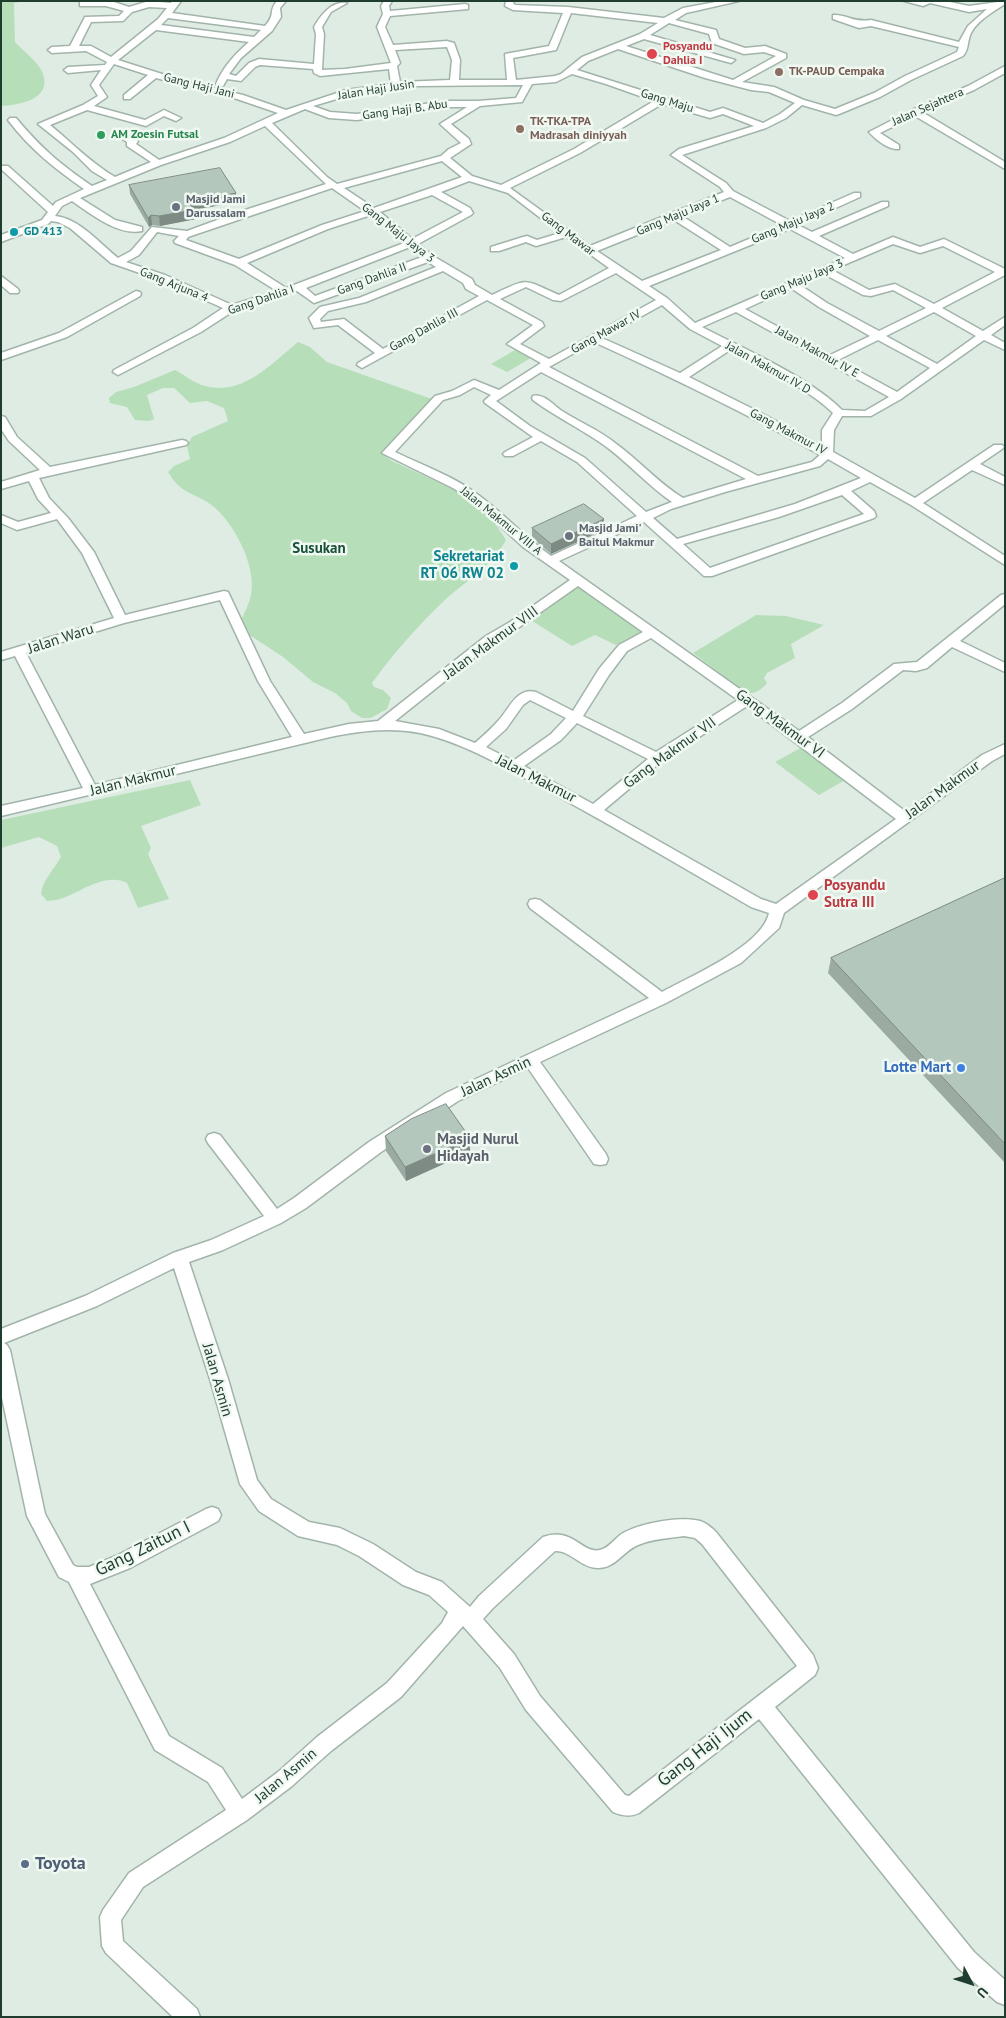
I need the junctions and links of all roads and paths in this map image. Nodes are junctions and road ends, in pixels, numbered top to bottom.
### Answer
1 (282, 1) edge
2 (735, 1) edge
3 (908, 1) edge
4 (927, 1) edge
5 (933, 1) edge
6 (148, 3) edge
7 (343, 3) dead end
8 (1001, 3) edge
9 (83, 4) dead end
10 (176, 4) edge
11 (512, 4) edge
12 (465, 7) dead end
13 (386, 8) edge
14 (129, 10) junction
15 (568, 10) junction
16 (166, 16) junction
17 (836, 17) dead end
18 (665, 21) junction
19 (154, 27) junction
20 (269, 29) junction
21 (643, 36) junction
22 (257, 40) junction
23 (963, 45) junction
24 (617, 46) junction
25 (391, 48) junction
26 (73, 49) junction
27 (52, 50) dead end
28 (731, 60) dead end
29 (109, 64) junction
30 (393, 66) junction
31 (318, 67) junction
32 (1005, 69) edge
33 (68, 70) dead end
34 (570, 71) junction
35 (154, 75) junction
36 (224, 75) junction
37 (454, 82) junction
38 (512, 82) junction
39 (529, 82) junction
40 (736, 82) junction
41 (396, 85) junction
42 (218, 91) junction
43 (127, 97) dead end
44 (661, 102) junction
45 (801, 102) junction
46 (478, 104) junction
47 (304, 106) junction
48 (86, 107) junction
49 (916, 112) junction
50 (286, 113) junction
51 (176, 118) dead end
52 (13, 120) dead end
53 (266, 122) junction
54 (763, 126) junction
55 (126, 138) dead end
56 (896, 147) dead end
57 (444, 158) junction
58 (158, 164) junction
59 (1005, 166) edge
60 (5, 168) dead end
61 (469, 178) junction
62 (115, 181) junction
63 (335, 186) junction
64 (504, 187) junction
65 (92, 190) junction
66 (433, 192) junction
67 (730, 193) junction
68 (857, 196) dead end
69 (73, 197) junction
70 (885, 204) dead end
71 (372, 211) junction
72 (51, 214) junction
73 (673, 215) junction
74 (789, 224) junction
75 (139, 229) dead end
76 (188, 234) junction
77 (566, 234) junction
78 (812, 236) junction
79 (1, 239) edge
80 (412, 243) junction
81 (495, 249) dead end
82 (589, 250) junction
83 (728, 250) junction
84 (429, 258) junction
85 (853, 258) junction
86 (118, 262) junction
87 (240, 263) junction
88 (444, 267) junction
89 (616, 269) junction
90 (826, 271) junction
91 (1, 279) edge
92 (792, 284) junction
93 (641, 285) junction
94 (299, 288) junction
95 (14, 291) dead end
96 (285, 292) junction
97 (136, 294) dead end
98 (489, 298) junction
99 (663, 300) junction
100 (231, 308) junction
101 (736, 308) junction
102 (933, 309) junction
103 (1005, 320) edge
104 (694, 327) junction
105 (876, 335) junction
106 (983, 336) junction
107 (596, 338) junction
108 (729, 346) junction
109 (1005, 347) edge
110 (382, 354) junction
111 (1, 357) edge
112 (831, 359) junction
113 (545, 365) junction
114 (362, 366) dead end
115 (937, 368) junction
116 (118, 372) dead end
117 (681, 377) junction
118 (897, 396) junction
119 (537, 398) dead end
120 (496, 399) junction
121 (839, 413) junction
122 (1, 419) edge
123 (542, 436) junction
124 (182, 443) dead end
125 (998, 447) dead end
126 (509, 454) dead end
127 (827, 454) junction
128 (972, 465) junction
129 (48, 471) junction
130 (32, 475) junction
131 (870, 478) junction
132 (758, 481) junction
133 (1005, 482) edge
134 (1, 486) edge
135 (843, 490) junction
136 (683, 503) junction
137 (915, 503) junction
138 (58, 514) junction
139 (646, 516) junction
140 (1, 518) edge
141 (675, 542) junction
142 (552, 560) junction
143 (1005, 561) edge
144 (578, 580) junction
145 (1005, 598) edge
146 (121, 620) junction
147 (653, 632) junction
148 (951, 641) junction
149 (19, 652) junction
150 (1, 656) edge
151 (1005, 668) edge
152 (748, 700) junction
153 (576, 716) junction
154 (381, 726) junction
155 (799, 737) junction
156 (302, 740) junction
157 (1005, 748) edge
158 (476, 749) junction
159 (658, 758) junction
160 (514, 767) junction
161 (91, 792) junction
162 (595, 810) junction
163 (1, 811) edge
164 (905, 818) junction
165 (534, 904) dead end
166 (777, 910) junction
167 (661, 999) junction
168 (531, 1061) junction
169 (214, 1139) dead end
170 (600, 1159) dead end
171 (275, 1218) junction
172 (179, 1258) junction
173 (1, 1337) edge
174 (1, 1350) edge
175 (212, 1515) dead end
176 (76, 1576) junction
177 (464, 1615) junction
178 (761, 1705) junction
179 (240, 1814) junction
180 (1005, 1994) edge
181 (189, 2017) edge

1 - 20 street
2 - 18 street, Jalan Haji Jusin
3 - 4 street
5 - 8 street
6 - 10 street
6 - 14 street
7 - 31 street
8 - 23 street
9 - 14 street
10 - 16 street
11 - 15 street
12 - 13 street
13 - 25 street
14 - 26 street
15 - 18 street
15 - 38 street
16 - 19 street
16 - 20 street
17 - 23 street
18 - 21 street, Jalan Haji Jusin
18 - 40 street
19 - 22 street
19 - 29 street
20 - 22 street
21 - 24 street, Jalan Haji Jusin
21 - 28 street
22 - 36 street
23 - 45 street
24 - 34 street, Jalan Haji Jusin
24 - 40 street
25 - 30 street
25 - 37 street
26 - 27 street
26 - 29 street
29 - 33 street
29 - 35 street, Gang Haji Jani
29 - 48 street
30 - 31 street
30 - 41 street
31 - 36 street
32 - 49 street, Jalan Sejahtera
34 - 39 street, Jalan Haji Jusin
34 - 44 street, Gang Maju
35 - 42 street, Gang Haji Jani
35 - 43 street
36 - 42 street
37 - 38 street, Jalan Haji Jusin
37 - 41 street, Jalan Haji Jusin
38 - 39 street, Jalan Haji Jusin
39 - 46 street, Gang Haji B. Abu
40 - 45 street
41 - 47 street, Jalan Haji Jusin
42 - 50 street, Gang Haji Jani
44 - 54 street, Gang Maju
44 - 64 street
45 - 54 street
46 - 47 street, Gang Haji B. Abu
46 - 57 street
47 - 50 street, Jalan Haji Jusin
48 - 51 street
48 - 62 street
49 - 56 street, Jalan Sejahtera
49 - 59 street
50 - 53 street, Jalan Haji Jusin
52 - 65 street
53 - 58 street, Jalan Haji Jusin
53 - 63 street, Gang Maju Jaya 3
54 - 67 street, Gang Maju Jaya 1
55 - 58 street
57 - 61 street
57 - 63 street
58 - 62 street, Jalan Haji Jusin
60 - 72 street
61 - 64 street, Gang Mawar
61 - 66 street
62 - 65 street, Jalan Haji Jusin
63 - 71 street, Gang Maju Jaya 3
63 - 76 street
64 - 77 street, Gang Mawar
65 - 69 street, Jalan Haji Jusin
66 - 71 street
66 - 80 street, Gang Dahlia I
67 - 73 street, Gang Maju Jaya 1
67 - 74 street
68 - 74 street, Gang Maju Jaya 2
69 - 72 street, Jalan Haji Jusin
69 - 75 street
70 - 78 street
71 - 80 street, Gang Maju Jaya 3
71 - 87 street
72 - 79 street, Jalan Haji Jusin
72 - 86 street, Gang Arjuna 4
73 - 82 street, Gang Maju Jaya 1
73 - 83 street
74 - 78 street
74 - 83 street, Gang Maju Jaya 2
76 - 86 street
76 - 87 street
77 - 81 street
77 - 82 street, Gang Mawar
78 - 85 street
80 - 84 street, Gang Maju Jaya 3
80 - 94 street, Gang Dahlia I
82 - 89 street, Gang Mawar
83 - 93 street, Gang Maju Jaya 2
84 - 88 street, Gang Maju Jaya 3
84 - 94 street, Gang Dahlia II
85 - 90 street, Gang Maju Jaya 3
85 - 102 street, Gang Maju Jaya 3
86 - 100 street, Gang Arjuna 4
87 - 96 street
88 - 98 street, Gang Maju Jaya 3
88 - 110 street
89 - 93 street, Gang Mawar
89 - 98 street, Gang Dahlia III
90 - 92 street, Gang Maju Jaya 3
90 - 102 street
91 - 95 street
92 - 101 street, Gang Maju Jaya 3
92 - 105 street
93 - 99 street, Gang Mawar
94 - 96 street, Gang Dahlia I
96 - 100 street, Gang Dahlia I
97 - 111 street
98 - 110 street, Gang Dahlia III
98 - 113 street, Gang Maju Jaya 3
99 - 104 street
99 - 107 street, Gang Mawar IV
100 - 116 street, Gang Dahlia I
101 - 104 street, Gang Maju Jaya 3
101 - 112 street, Jalan Makmur IV E
102 - 105 street
102 - 106 street
103 - 106 street
104 - 108 street, Jalan Makmur IV D
105 - 112 street
105 - 115 street
106 - 109 street
106 - 115 street
107 - 113 street, Gang Mawar IV
107 - 117 street, Gang Makmur IV
108 - 117 street
108 - 121 street, Jalan Makmur IV D
110 - 114 street, Gang Dahlia III
112 - 118 street, Jalan Makmur IV E
113 - 120 street, Gang Mawar IV
113 - 132 street
115 - 118 street
117 - 127 street, Gang Makmur IV
118 - 121 street
119 - 136 street
120 - 123 street
120 - 142 street, Jalan Makmur VIII A
121 - 127 street
122 - 129 street
123 - 126 street
123 - 139 street
124 - 129 street
125 - 128 street
127 - 131 street, Gang Makmur IV
127 - 132 street
128 - 133 street
128 - 137 street
129 - 130 street
130 - 134 street
130 - 138 street
131 - 135 street
131 - 137 street, Gang Makmur IV
132 - 136 street
135 - 141 street
135 - 141 street
136 - 139 street
137 - 143 street, Gang Makmur IV
138 - 140 street
138 - 146 street
139 - 141 street
139 - 142 street
142 - 144 street, Jalan Makmur VIII A
144 - 147 street, Jalan Makmur VIII A
144 - 154 street, Jalan Makmur VIII
145 - 148 street
146 - 149 street, Jalan Waru
146 - 156 street, Jalan Waru
147 - 152 street, Gang Makmur VI
147 - 153 street
148 - 151 street
148 - 155 street
149 - 150 street, Jalan Waru
149 - 161 street
152 - 155 street, Gang Makmur VI
152 - 159 street, Gang Makmur VII
153 - 158 street
153 - 159 street
153 - 160 street
154 - 156 street, Jalan Makmur
154 - 158 street, Jalan Makmur
155 - 164 street, Gang Makmur VI
156 - 161 street, Jalan Makmur
157 - 164 street, Jalan Makmur
158 - 160 street, Jalan Makmur
159 - 162 street, Gang Makmur VII
160 - 162 street, Jalan Makmur
161 - 163 street, Jalan Makmur
162 - 166 street, Jalan Makmur
164 - 166 street, Jalan Makmur
165 - 167 street
166 - 167 street, Jalan Asmin
167 - 168 street, Jalan Asmin
168 - 170 street
168 - 171 street, Jalan Asmin
169 - 171 street
171 - 172 street, Jalan Asmin
172 - 173 street
172 - 177 street, Jalan Asmin
174 - 176 street, Gang Zaitun I
175 - 176 street, Gang Zaitun I
176 - 179 street
177 - 178 street, Gang Haji Ijum
177 - 178 street
177 - 179 street, Jalan Asmin
178 - 180 street, Gang Haji Ijum
179 - 181 street, Jalan Asmin

